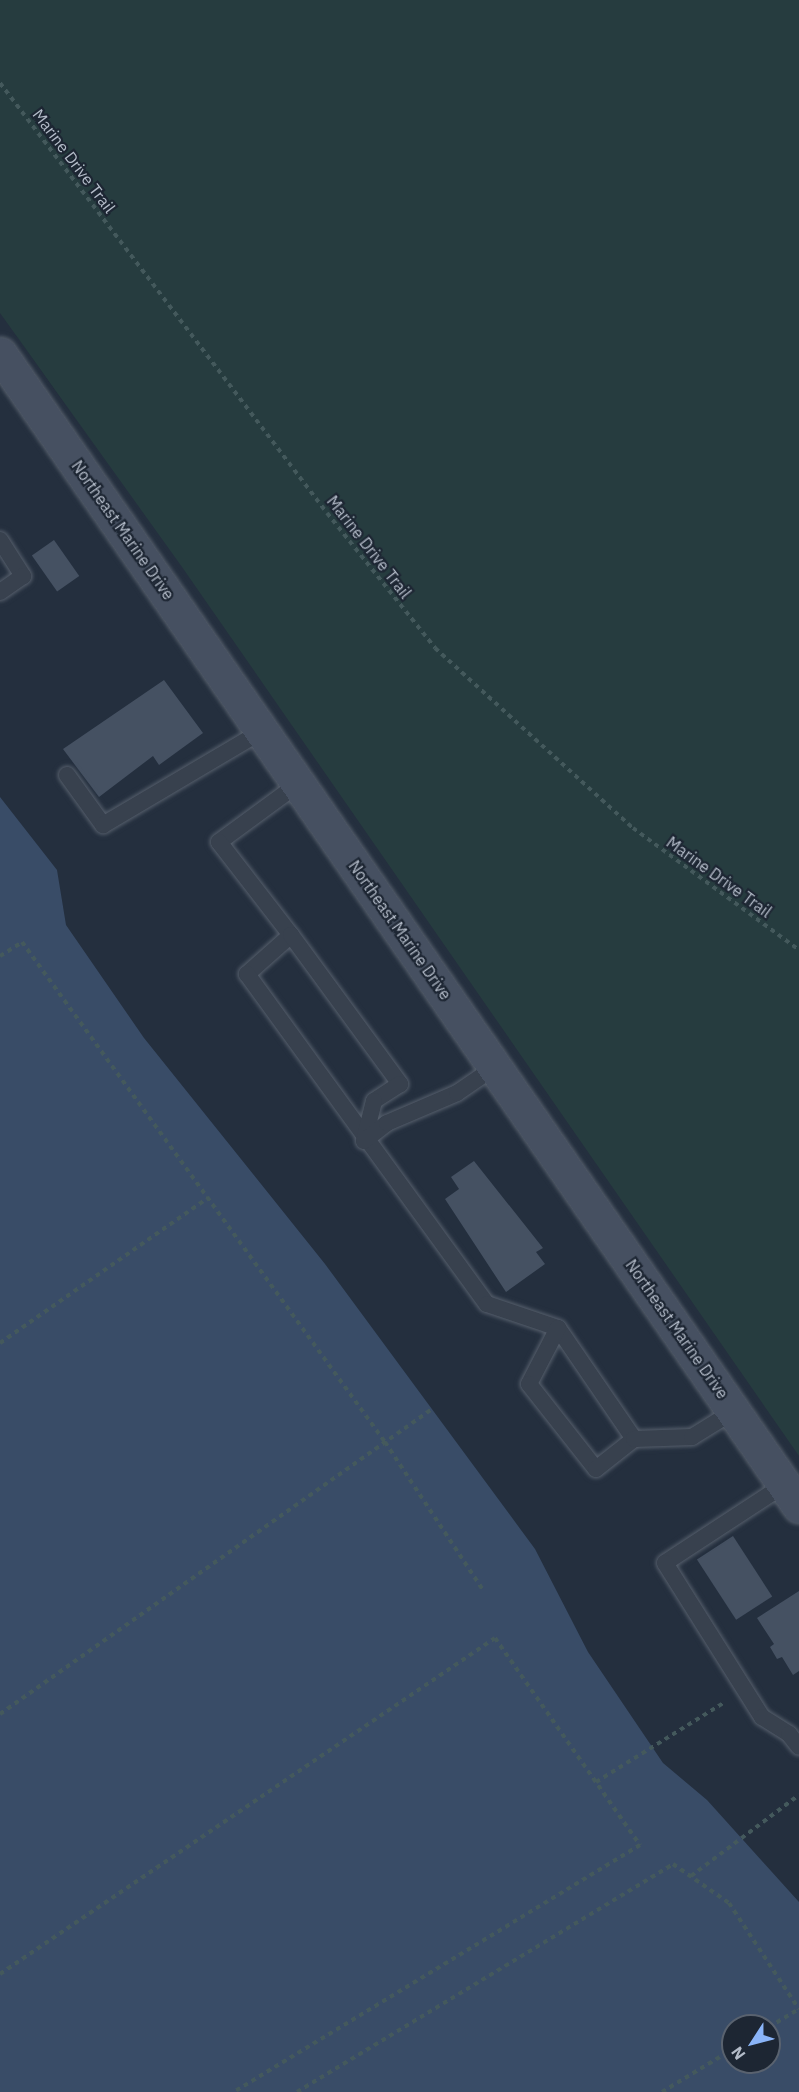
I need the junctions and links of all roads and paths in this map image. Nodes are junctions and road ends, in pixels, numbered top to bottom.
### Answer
1 (0, 83) edge
2 (0, 354) edge
3 (0, 540) edge
4 (0, 592) edge
5 (262, 731) junction
6 (67, 775) dead end
7 (298, 784) junction
8 (291, 935) junction
9 (799, 950) edge
10 (0, 956) edge
11 (495, 1067) junction
12 (364, 1141) junction
13 (208, 1198) junction
14 (558, 1328) junction
15 (0, 1343) edge
16 (432, 1409) dead end
17 (734, 1411) junction
18 (634, 1439) junction
19 (385, 1442) junction
20 (792, 1496) edge
21 (483, 1590) dead end
22 (723, 1703) dead end
23 (0, 1714) edge
24 (799, 1747) edge
25 (596, 1782) junction
26 (799, 1795) edge
27 (691, 1876) junction
28 (0, 1974) edge
29 (799, 2009) edge
30 (781, 2020) edge
31 (721, 2056) edge
32 (233, 2092) edge
33 (297, 2092) edge
34 (662, 2092) edge

1 - 9 path, Marine Drive Trail
2 - 5 main road, Northeast Marine Drive
3 - 4 lane
5 - 6 lane
5 - 7 main road, Northeast Marine Drive
7 - 8 lane
7 - 11 main road, Northeast Marine Drive
8 - 12 lane
8 - 12 lane
10 - 13 path
11 - 12 lane
11 - 17 main road, Northeast Marine Drive
12 - 14 lane
13 - 15 path
13 - 19 path
14 - 18 lane
14 - 18 lane
16 - 19 path
17 - 18 lane
17 - 20 main road, Northeast Marine Drive
19 - 21 path
19 - 23 path
20 - 24 lane
22 - 25 path
25 - 28 path
25 - 32 path
26 - 27 path
27 - 29 path
27 - 33 path
29 - 30 path
31 - 34 path

